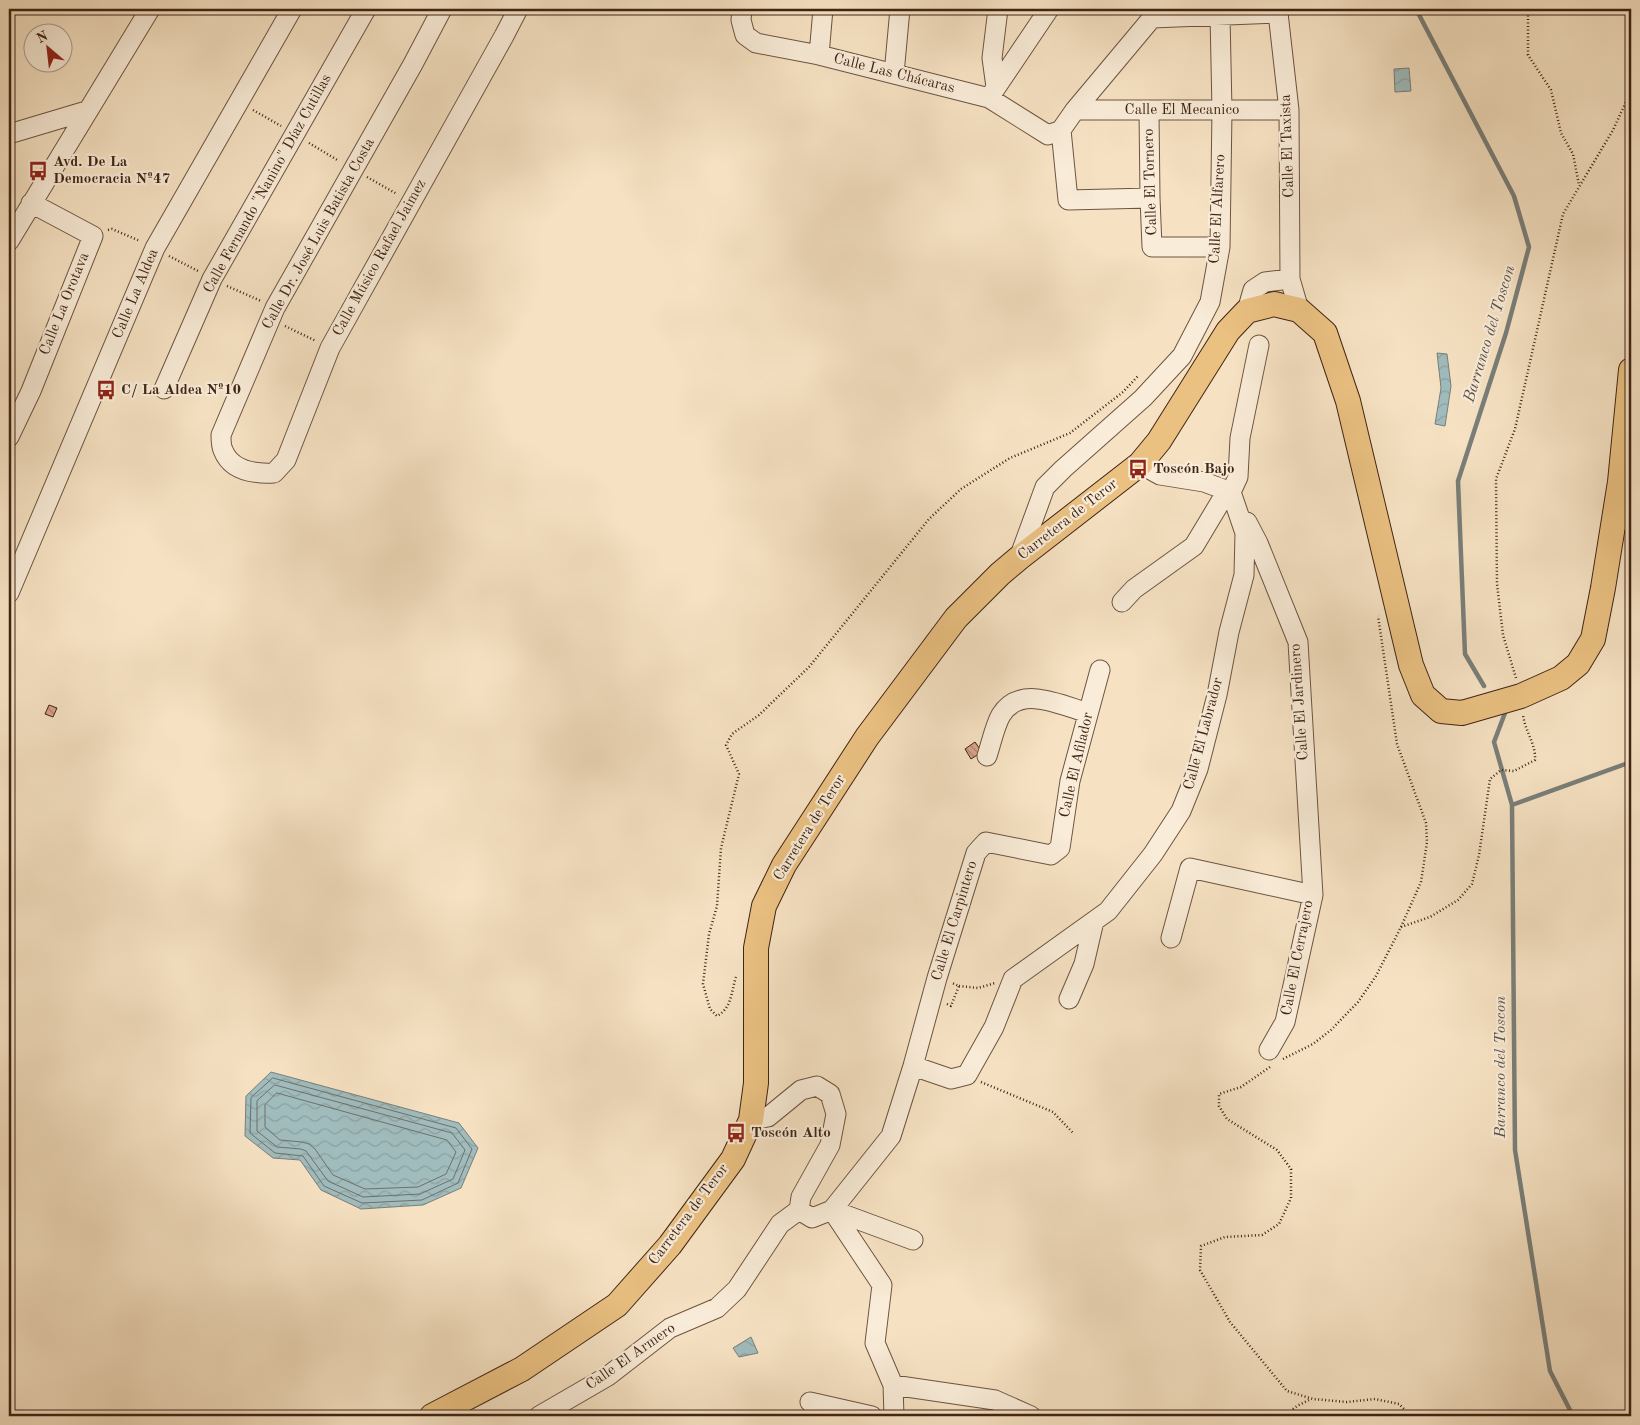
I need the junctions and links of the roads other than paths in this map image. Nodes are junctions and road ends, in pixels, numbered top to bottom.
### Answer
1 (150, 9) edge
2 (292, 9) edge
3 (366, 9) edge
4 (442, 9) edge
5 (518, 9) edge
6 (742, 9) edge
7 (823, 9) edge
8 (900, 9) edge
9 (998, 9) edge
10 (1049, 9) edge
11 (1220, 15) junction
12 (819, 55) junction
13 (894, 74) junction
14 (993, 92) junction
15 (1075, 110) junction
16 (1222, 110) junction
17 (1289, 110) junction
18 (1149, 111) junction
19 (86, 112) junction
20 (1061, 130) junction
21 (9, 134) edge
22 (1150, 198) junction
23 (31, 203) junction
24 (9, 241) edge
25 (1220, 246) junction
26 (1290, 279) junction
27 (1299, 310) junction
28 (1247, 311) junction
29 (1259, 345) dead end
30 (1631, 370) edge
31 (164, 390) dead end
32 (1628, 431) edge
33 (9, 436) edge
34 (1140, 464) junction
35 (233, 465) joint
36 (1626, 484) edge
37 (1045, 487) junction
38 (1231, 492) junction
39 (1631, 510) edge
40 (1057, 528) junction
41 (1613, 528) junction
42 (1019, 558) junction
43 (9, 593) edge
44 (1122, 602) dead end
45 (1100, 670) dead end
46 (1088, 713) junction
47 (987, 756) dead end
48 (1051, 855) joint
49 (1313, 895) junction
50 (1094, 921) junction
51 (1171, 938) dead end
52 (1069, 999) dead end
53 (1272, 1059) road end
54 (913, 1066) junction
55 (751, 1120) junction
56 (799, 1210) junction
57 (832, 1210) junction
58 (914, 1240) dead end
59 (893, 1385) junction
60 (810, 1402) dead end
61 (432, 1416) edge
62 (539, 1416) edge
63 (872, 1416) edge
64 (894, 1416) edge
65 (1031, 1416) edge

1 - 19 street
2 - 43 street, Calle La Aldea
3 - 31 street, Calle Fernando "Nanino" Díaz Cutillas
4 - 35 street, Calle Dr. José Luis Batista Costa
5 - 35 street, Calle Músico Rafael Jaimez
6 - 12 street, Calle Las Chácaras
7 - 12 street
8 - 13 street
9 - 14 street
10 - 14 street
11 - 15 street
11 - 16 street, Calle El Alfarero
11 - 17 street, Calle El Taxista
12 - 13 street, Calle Las Chácaras
13 - 14 street, Calle Las Chácaras
14 - 20 street, Calle Las Chácaras
15 - 18 street, Calle El Mecanico
15 - 20 street
16 - 17 street, Calle El Mecanico
16 - 18 street, Calle El Mecanico
16 - 25 street, Calle El Alfarero
17 - 26 street, Calle El Taxista
18 - 22 street, Calle El Tornero
19 - 21 street
19 - 23 street
20 - 22 street
22 - 25 street, Calle El Tornero
23 - 24 street
23 - 33 street, Calle La Orotava
25 - 37 street, Calle El Alfarero
26 - 27 street, Calle El Taxista
26 - 28 street
27 - 28 main road
27 - 41 main road
28 - 34 main road, Carretera de Teror
29 - 38 street
30 - 32 main road
32 - 36 main road
34 - 38 street
34 - 40 main road, Carretera de Teror
36 - 41 main road
37 - 40 street
37 - 42 street, Calle El Alfarero
38 - 44 street
38 - 49 street, Calle El Jardinero
38 - 50 street, Calle El Labrador
39 - 41 street
40 - 42 main road, Carretera de Teror
42 - 55 main road, Carretera de Teror
45 - 46 street, Calle El Afilador
46 - 47 street
46 - 48 street, Calle El Afilador
48 - 54 street, Calle El Carpintero
49 - 51 street, Calle El Cerrajero
49 - 53 street, Calle El Cerrajero
50 - 52 street
50 - 54 street, Calle El Labrador
54 - 57 street
55 - 56 street
55 - 61 main road, Carretera de Teror
56 - 57 street
56 - 62 street, Calle El Armero
57 - 58 street
57 - 59 street
59 - 64 street
59 - 65 street
60 - 63 street

